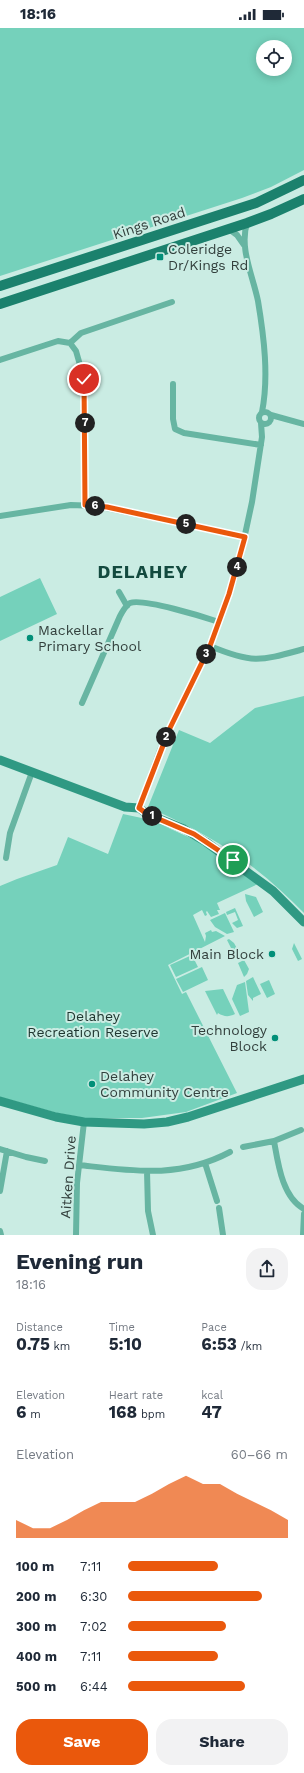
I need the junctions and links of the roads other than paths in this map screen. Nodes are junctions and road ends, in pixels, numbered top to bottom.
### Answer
1 (304, 180) edge
2 (304, 199) edge
3 (247, 223) junction
4 (229, 229) junction
5 (244, 246) junction
6 (0, 286) edge
7 (172, 302) dead end
8 (0, 304) edge
9 (70, 343) junction
10 (0, 360) edge
11 (173, 384) dead end
12 (265, 397) junction
13 (262, 412) junction
14 (268, 419) junction
15 (304, 424) edge
16 (260, 445) junction
17 (85, 505) junction
18 (0, 516) edge
19 (245, 537) junction
20 (119, 592) dead end
21 (127, 606) junction
22 (219, 622) junction
23 (210, 646) junction
24 (304, 649) edge
25 (82, 703) dead end
26 (0, 760) edge
27 (32, 772) junction
28 (139, 808) junction
29 (6, 858) dead end
30 (304, 922) edge
31 (304, 1079) edge
32 (0, 1101) edge
33 (84, 1122) junction
34 (301, 1130) dead end
35 (274, 1141) junction
36 (243, 1147) dead end
37 (0, 1149) edge
38 (8, 1151) junction
39 (230, 1152) dead end
40 (45, 1161) dead end
41 (205, 1163) junction
42 (79, 1165) junction
43 (147, 1171) junction
44 (0, 1191) edge
45 (217, 1201) dead end
46 (219, 1208) dead end
47 (304, 1209) edge
48 (304, 1214) edge
49 (0, 1231) edge
50 (0, 1235) edge
51 (76, 1235) edge
52 (152, 1235) edge
53 (222, 1235) edge
54 (303, 1235) edge

1 - 6 main road, Kings Road
2 - 3 main road
3 - 4 main road
3 - 5 street
4 - 5 street
4 - 8 main road
5 - 12 street
7 - 9 street
9 - 10 street
9 - 17 street
11 - 16 street
12 - 13 street
12 - 14 street
13 - 14 street
13 - 14 street
14 - 15 street
14 - 16 street
16 - 19 street
17 - 18 street
17 - 19 street
19 - 22 street
20 - 21 street
21 - 22 street
21 - 25 street
22 - 23 street
23 - 24 street
23 - 28 street
26 - 27 street
27 - 28 street
27 - 29 street
28 - 30 street
31 - 33 street
32 - 33 street
33 - 42 street, Aitken Drive
34 - 35 street
35 - 36 street
35 - 47 street
37 - 38 street
38 - 40 street
38 - 44 street
39 - 41 street
41 - 43 street
41 - 45 street
42 - 43 street
42 - 51 street, Aitken Drive
43 - 52 street
46 - 53 street
48 - 54 street
49 - 50 street

